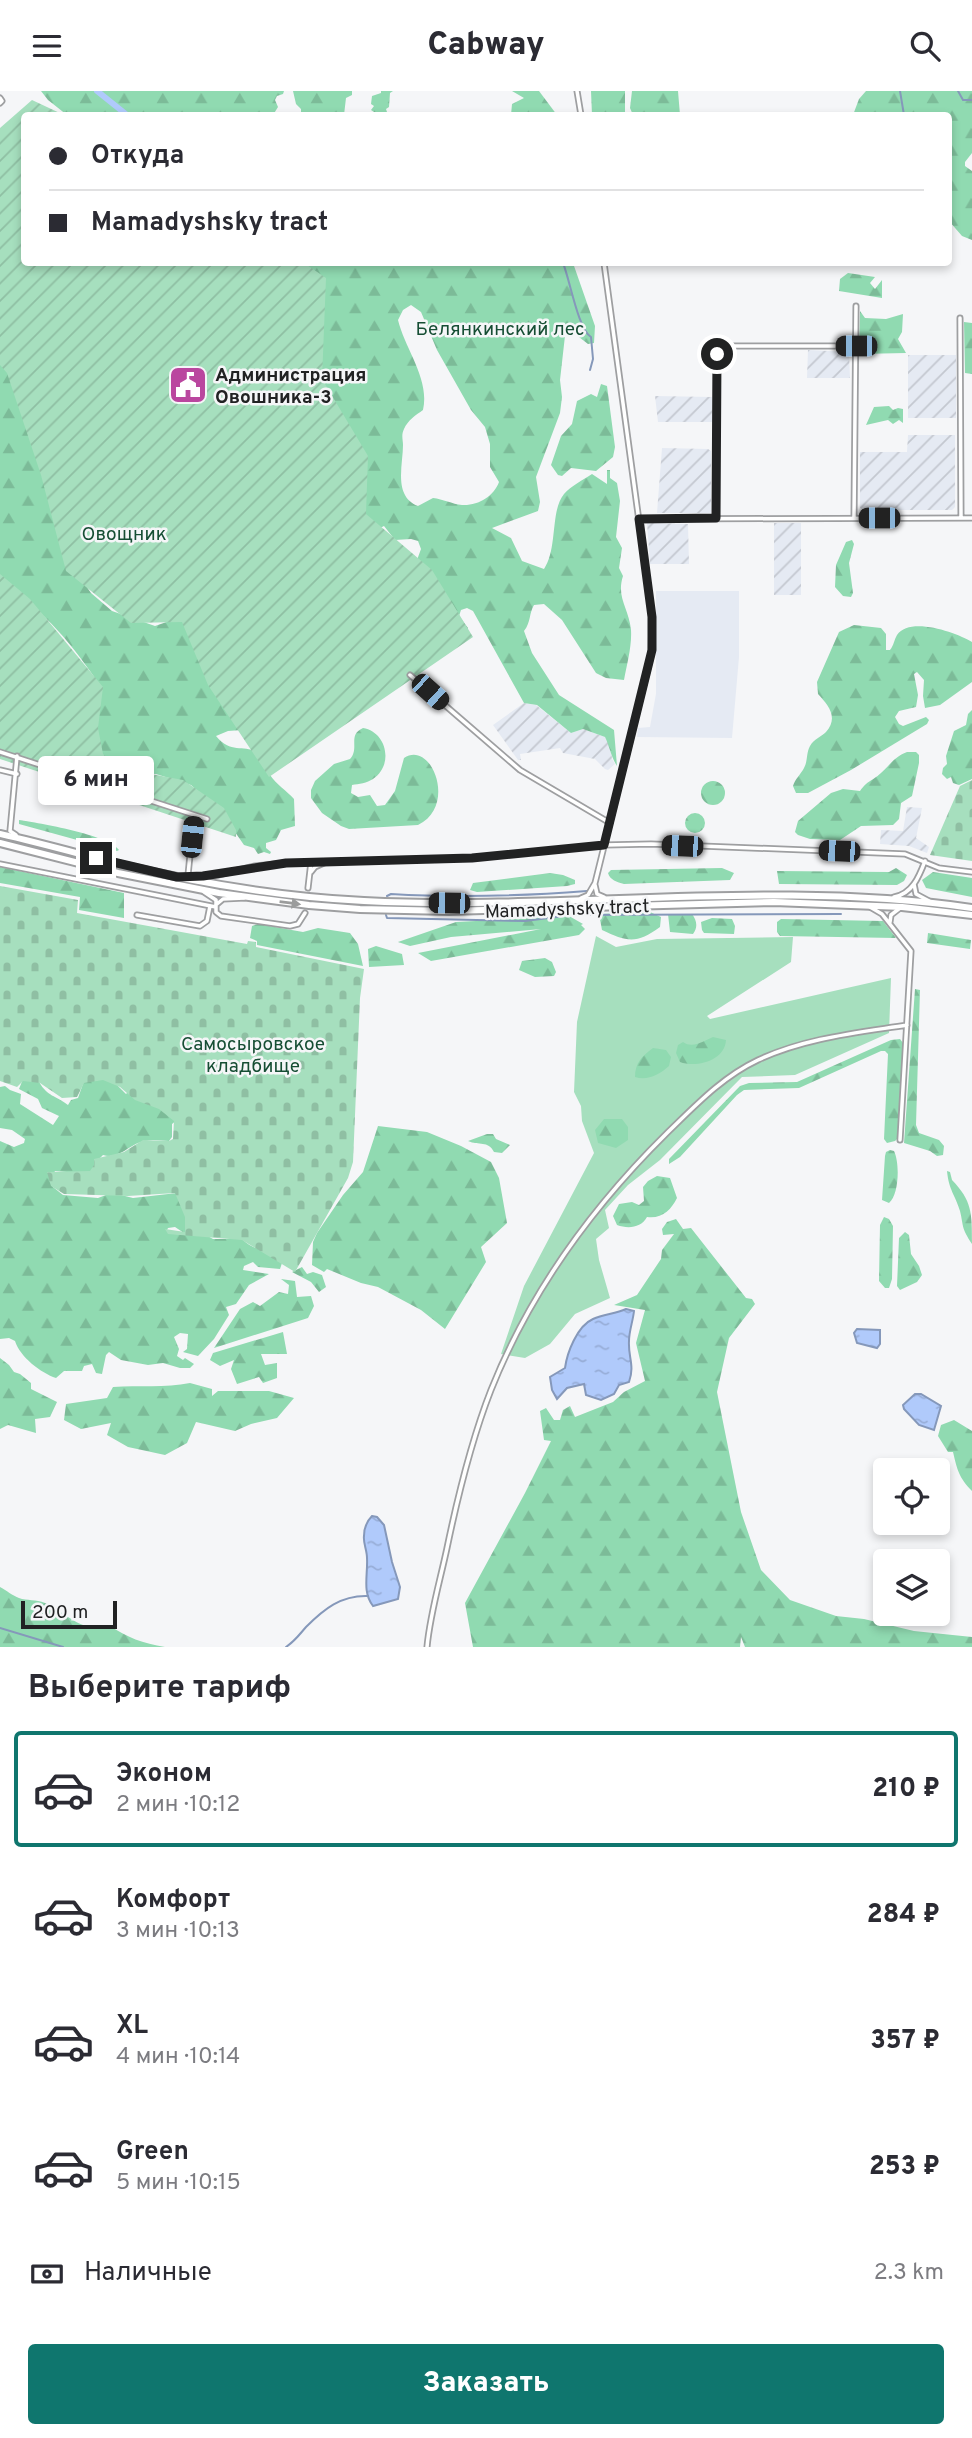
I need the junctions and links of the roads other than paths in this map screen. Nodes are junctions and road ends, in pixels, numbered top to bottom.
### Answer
1 (577, 91) edge
2 (580, 112) edge
3 (604, 266) edge
4 (856, 306) dead end
5 (960, 317) dead end
6 (856, 346) junction
7 (961, 517) junction
8 (972, 517) edge
9 (716, 518) junction
10 (854, 518) junction
11 (639, 519) junction
12 (410, 675) dead end
13 (0, 752) edge
14 (16, 756) junction
15 (0, 770) edge
16 (17, 774) junction
17 (194, 815) junction
18 (207, 819) dead end
19 (10, 824) junction
20 (610, 824) junction
21 (0, 833) edge
22 (24, 840) junction
23 (0, 843) edge
24 (604, 845) junction
25 (330, 861) junction
26 (925, 861) junction
27 (311, 862) junction
28 (0, 864) edge
29 (972, 873) edge
30 (310, 874) junction
31 (188, 875) junction
32 (177, 877) junction
33 (915, 882) junction
34 (595, 883) junction
35 (308, 888) dead end
36 (199, 889) junction
37 (248, 897) junction
38 (614, 899) junction
39 (887, 899) junction
40 (570, 901) junction
41 (933, 902) junction
42 (216, 905) junction
43 (865, 905) junction
44 (209, 906) junction
45 (902, 907) junction
46 (972, 908) edge
47 (305, 913) dead end
48 (137, 915) dead end
49 (972, 915) edge
50 (890, 922) junction
51 (907, 1025) junction
52 (900, 1140) dead end
53 (427, 1647) edge

1 - 2 street
3 - 11 street
4 - 6 street
5 - 7 street
6 - 9 street
6 - 10 street
7 - 8 street
7 - 10 street
9 - 10 street
9 - 11 street
11 - 20 street
12 - 20 street
13 - 14 street
14 - 16 street
14 - 17 street
15 - 16 street
16 - 19 street
17 - 18 street
17 - 31 street
19 - 21 street
19 - 22 street
20 - 24 street
21 - 22 main road, Mamadyshsky tract
22 - 32 main road, Mamadyshsky tract
23 - 36 main road, Mamadyshsky tract
24 - 25 street
24 - 26 street
24 - 34 street
25 - 27 street
25 - 30 street
26 - 29 street
26 - 33 street
27 - 30 street
27 - 31 street
28 - 44 street
30 - 35 street
31 - 32 street
32 - 40 main road, Mamadyshsky tract
33 - 39 street
33 - 41 street
34 - 38 street
34 - 40 street
36 - 37 main road, Mamadyshsky tract
36 - 42 street
37 - 42 street
37 -> 43 main road, Mamadyshsky tract
38 - 39 main road, Mamadyshsky tract
38 - 40 main road, Mamadyshsky tract
39 - 41 main road, Mamadyshsky tract
41 - 46 main road, Mamadyshsky tract
42 - 44 street
42 - 47 street
43 - 45 main road, Mamadyshsky tract
43 - 50 street
44 - 48 street
45 - 49 main road, Mamadyshsky tract
45 - 50 street
50 - 51 street
51 - 52 street
51 - 53 street

